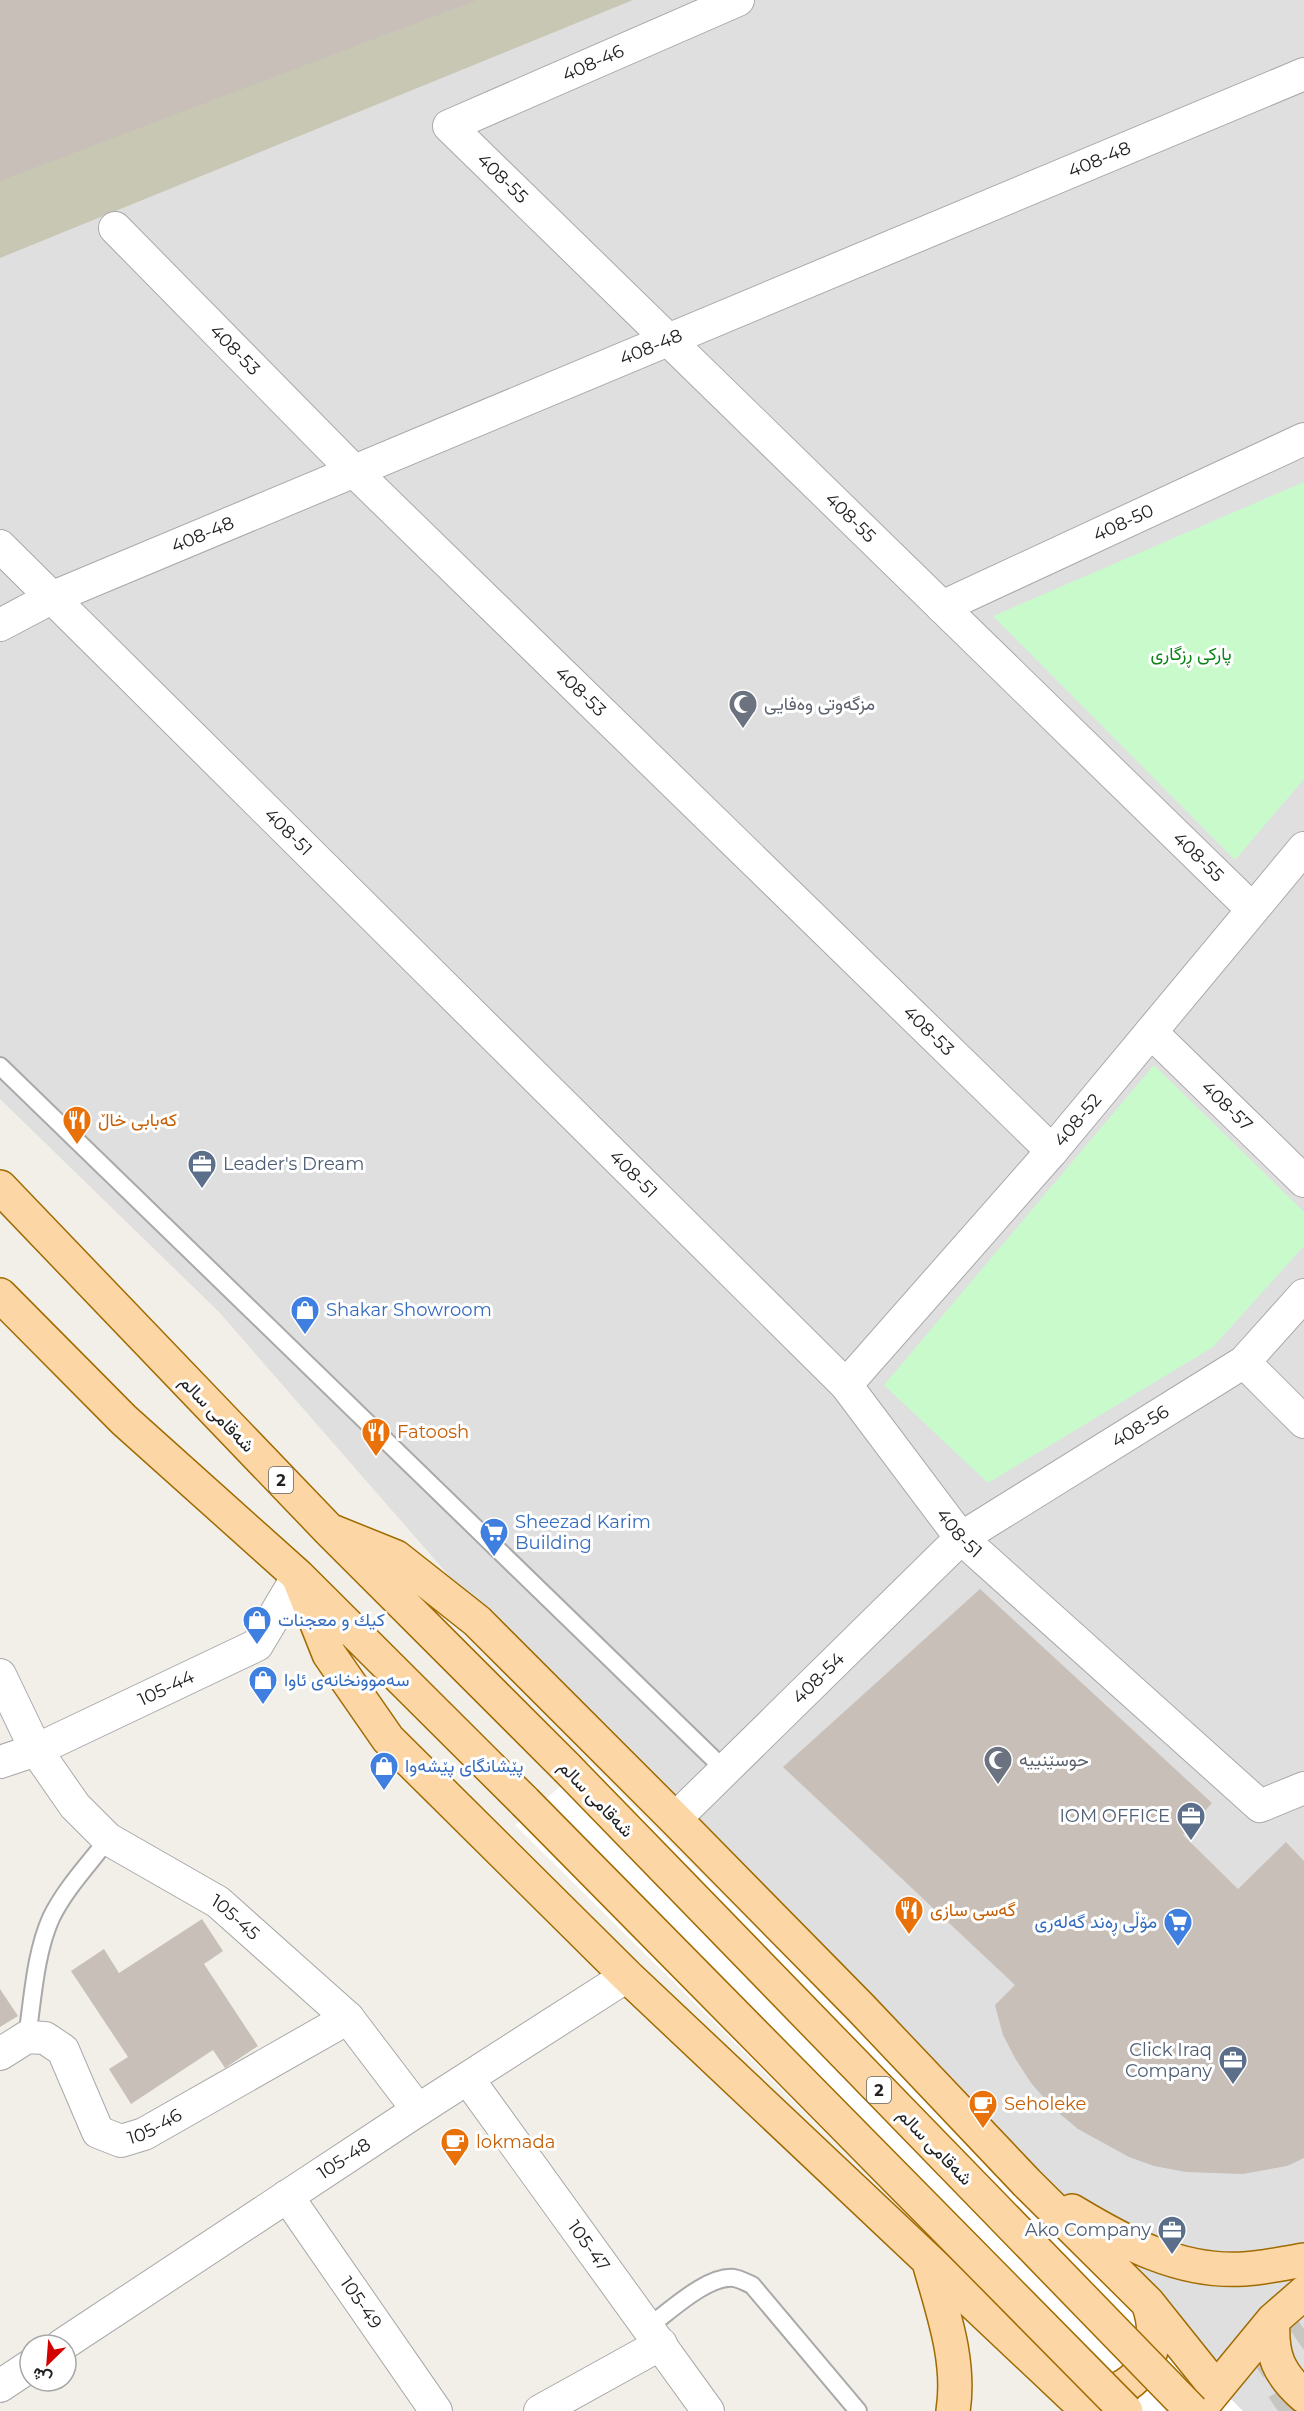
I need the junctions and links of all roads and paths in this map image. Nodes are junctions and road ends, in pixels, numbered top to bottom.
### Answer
1 (738, 0) edge
2 (1304, 74) edge
3 (449, 126) joint
4 (115, 228) dead end
5 (668, 340) junction
6 (1304, 439) edge
7 (354, 471) junction
8 (0, 546) edge
9 (51, 598) junction
10 (942, 607) junction
11 (0, 624) edge
12 (1304, 848) edge
13 (1252, 909) junction
14 (1151, 1032) junction
15 (0, 1066) edge
16 (1052, 1151) junction
17 (1304, 1181) edge
18 (0, 1187) edge
19 (1304, 1294) edge
20 (0, 1295) edge
21 (1244, 1362) junction
22 (846, 1385) junction
23 (1304, 1422) edge
24 (328, 1530) junction
25 (961, 1538) junction
26 (298, 1576) junction
27 (0, 1675) edge
28 (36, 1750) junction
29 (0, 1762) edge
30 (725, 1770) junction
31 (1304, 1788) edge
32 (675, 1819) junction
33 (108, 1839) junction
34 (627, 1976) junction
35 (348, 2018) junction
36 (27, 2037) junction
37 (0, 2054) edge
38 (468, 2079) junction
39 (418, 2110) junction
40 (1027, 2183) junction
41 (287, 2196) junction
42 (928, 2260) junction
43 (1304, 2260) edge
44 (1304, 2293) edge
45 (1148, 2303) junction
46 (1273, 2320) junction
47 (78, 2334) edge
48 (655, 2336) junction
49 (1063, 2389) junction
50 (1304, 2397) edge
51 (1207, 2399) edge
52 (436, 2411) edge
53 (540, 2411) edge
54 (708, 2411) edge
55 (858, 2411) edge
56 (953, 2411) edge
57 (1088, 2411) edge
58 (1126, 2411) edge
59 (1192, 2411) edge

1 - 3 street, 408-46
2 - 5 street, 408-48
3 - 5 street, 408-55
4 - 7 street, 408-53
5 - 7 street, 408-48
5 - 10 street, 408-55
6 - 10 street, 408-50
7 - 9 street, 408-48
7 - 16 street, 408-53
8 - 9 street, 408-51
9 - 11 street, 408-48
9 - 22 street, 408-51
10 - 13 street, 408-55
12 - 13 street, 408-52
13 - 14 street, 408-52
14 - 16 street, 408-52
14 - 17 street, 408-57
15 - 30 lane
16 - 22 street, 408-52
18 - 24 main road, شەقامی سالم / 2
19 - 21 street, 408-56
20 - 26 main road
21 - 23 street
21 - 25 street, 408-56
22 - 25 street, 408-51
24 - 32 main road
24 - 59 main road, شەقامی سالم / 2, bridge
25 - 30 street, 408-54
25 - 31 street, 408-51
26 - 28 street, 105-44
26 - 34 main road
26 - 58 main road, bridge
27 - 28 street, 105-45
28 - 29 street, 105-44
28 - 33 street, 105-45
30 - 32 street, 408-54
32 - 40 main road
33 - 35 street, 105-45
33 - 36 lane
34 - 38 street, 105-48
34 - 42 main road
35 - 36 street, 105-46
35 - 39 street, 105-45
36 - 37 street
38 - 39 street, 105-48
38 - 48 street, 105-47
39 - 41 street, 105-48
40 - 43 main road
40 - 45 main road
41 - 47 street, 105-48
41 - 52 street, 105-49
42 - 49 main road
42 - 56 main road
44 - 46 main road
45 - 49 main road
45 - 51 main road
46 - 50 main road
46 - 51 main road
48 - 53 street
48 - 54 street, 105-47
48 - 55 lane
49 - 57 main road

